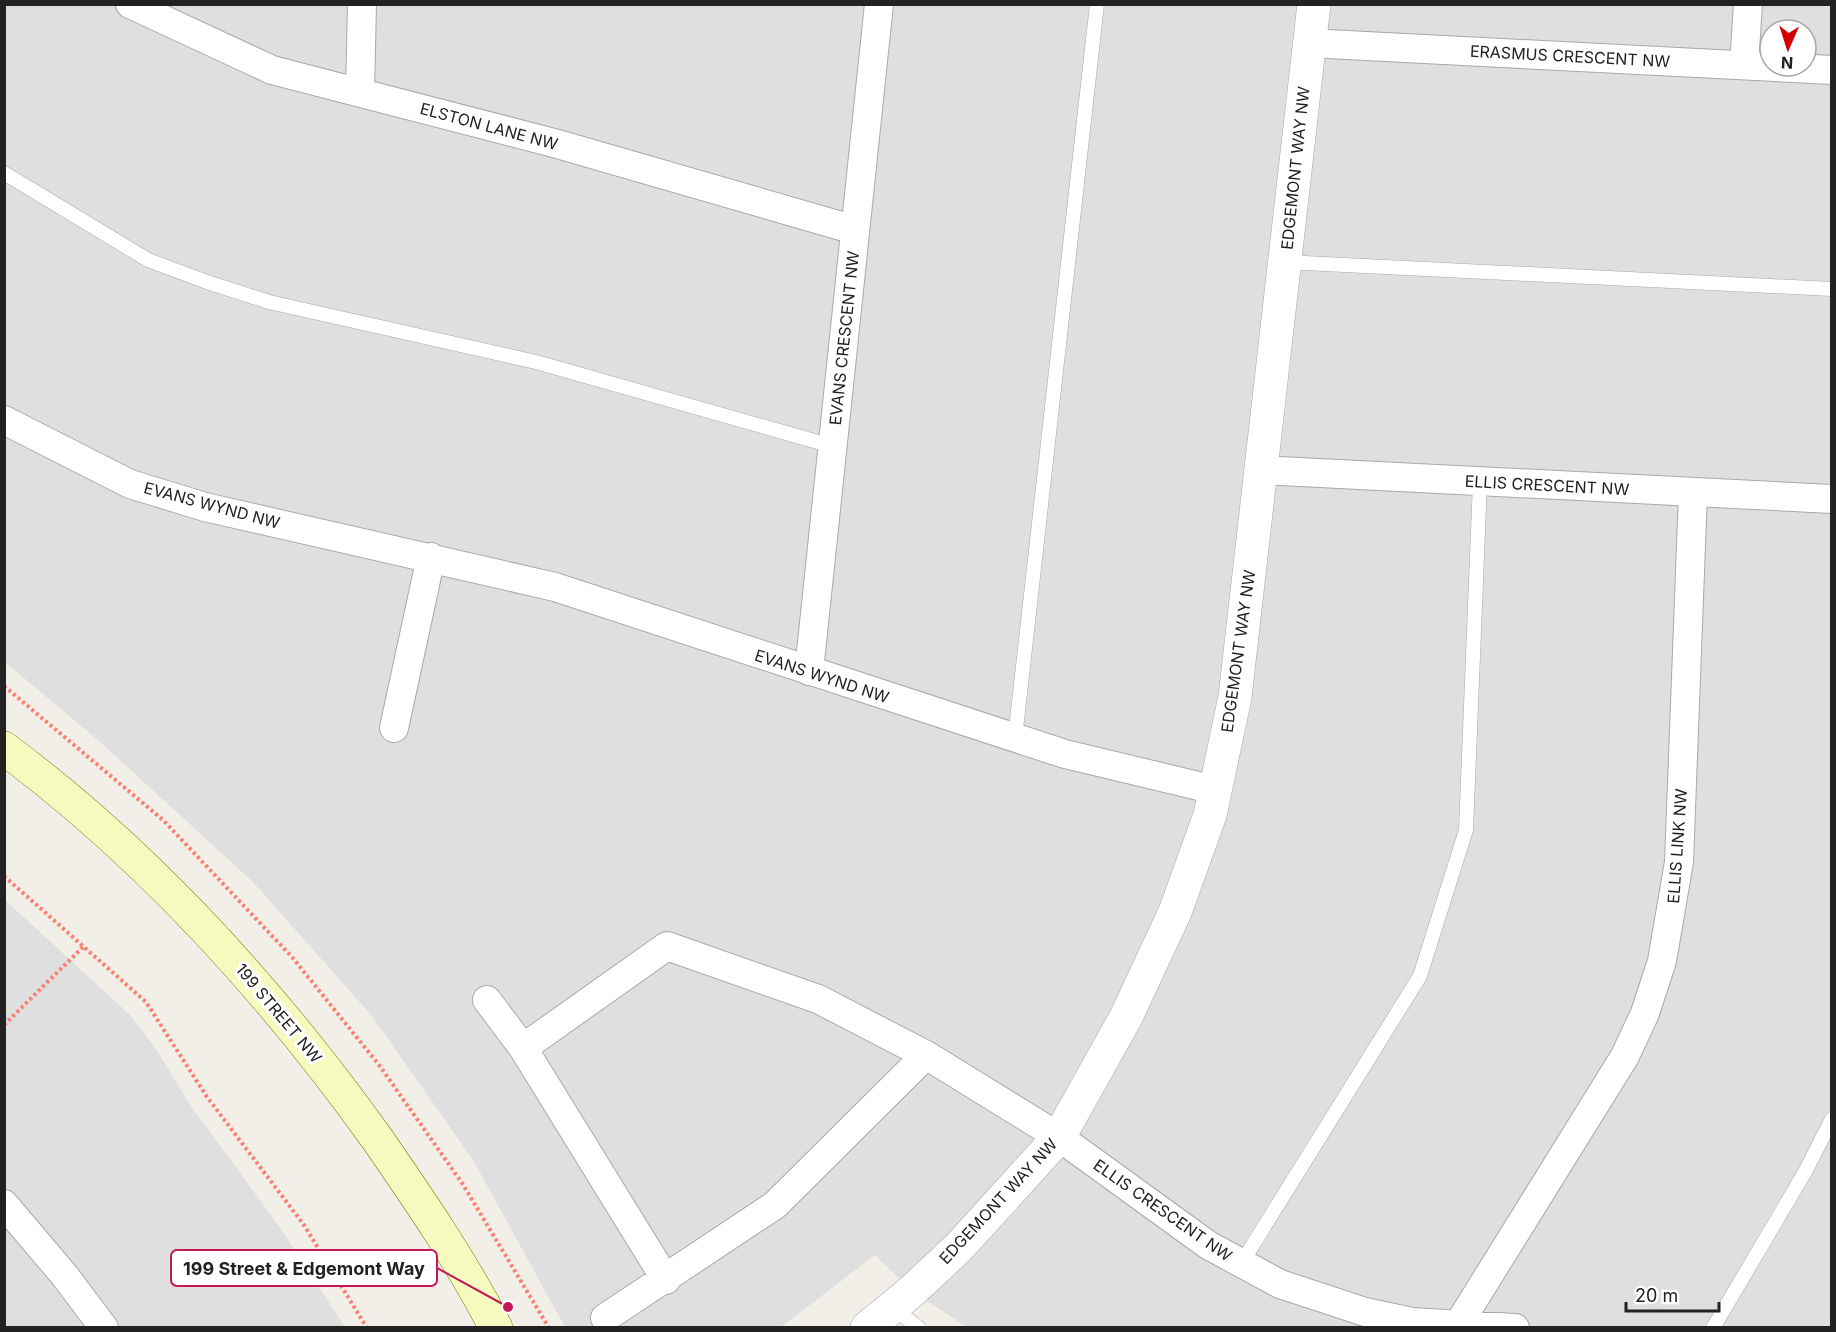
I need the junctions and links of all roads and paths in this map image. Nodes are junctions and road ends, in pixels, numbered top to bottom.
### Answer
1 (130, 4) edge
2 (362, 4) edge
3 (879, 4) edge
4 (1097, 4) edge
5 (1314, 4) edge
6 (1748, 4) edge
7 (1308, 43) junction
8 (1744, 65) junction
9 (1832, 70) edge
10 (360, 92) junction
11 (4, 173) edge
12 (855, 230) junction
13 (1284, 262) junction
14 (1832, 289) edge
15 (4, 420) edge
16 (832, 446) junction
17 (1262, 470) junction
18 (1480, 482) junction
19 (1693, 493) junction
20 (1832, 499) edge
21 (431, 557) junction
22 (809, 671) junction
23 (394, 728) dead end
24 (1015, 738) junction
25 (4, 748) edge
26 (1215, 790) junction
27 (4, 876) edge
28 (84, 945) junction
29 (487, 1000) dead end
30 (4, 1025) edge
31 (523, 1048) junction
32 (926, 1055) junction
33 (1832, 1119) edge
34 (1059, 1137) junction
35 (4, 1204) edge
36 (1241, 1264) junction
37 (666, 1280) junction
38 (892, 1307) junction
39 (605, 1318) dead end
40 (1458, 1324) junction
41 (104, 1328) edge
42 (367, 1328) edge
43 (496, 1328) edge
44 (867, 1328) edge
45 (919, 1328) edge
46 (1515, 1328) edge
47 (1713, 1328) edge

1 - 10 street, ELSTON LANE NW
2 - 10 street
3 - 12 street, EVANS CRESCENT NW
4 - 24 lane
5 - 7 street, EDGEMONT WAY NW
6 - 8 street
7 - 8 street, ERASMUS CRESCENT NW
7 - 13 street, EDGEMONT WAY NW
8 - 9 street, ERASMUS CRESCENT NW
10 - 12 street, ELSTON LANE NW
11 - 16 lane
12 - 16 street, EVANS CRESCENT NW
13 - 14 lane
13 - 17 street, EDGEMONT WAY NW
15 - 21 street, EVANS WYND NW
16 - 22 street, EVANS CRESCENT NW
17 - 18 street, ELLIS CRESCENT NW
17 - 26 street, EDGEMONT WAY NW
18 - 19 street, ELLIS CRESCENT NW
18 - 36 lane
19 - 20 street, ELLIS CRESCENT NW
19 - 40 street, ELLIS LINK NW
21 - 22 street, EVANS WYND NW
21 - 23 street
22 - 24 street, EVANS WYND NW
24 - 26 street, EVANS WYND NW
25 - 43 main road, 199 STREET NW
26 - 34 street, EDGEMONT WAY NW
27 - 28 path
28 - 30 path
28 - 42 path
29 - 31 street
31 - 32 street, ELLIS CRESCENT NW
31 - 37 street
32 - 34 street, ELLIS CRESCENT NW
32 - 37 street
33 - 47 lane
34 - 36 street, ELLIS CRESCENT NW
34 - 38 street, EDGEMONT WAY NW
35 - 41 street
36 - 40 street, ELLIS CRESCENT NW
37 - 39 street
38 - 44 street, EDGEMONT WAY NW
38 - 45 lane
40 - 46 street, ELLIS CRESCENT NW

